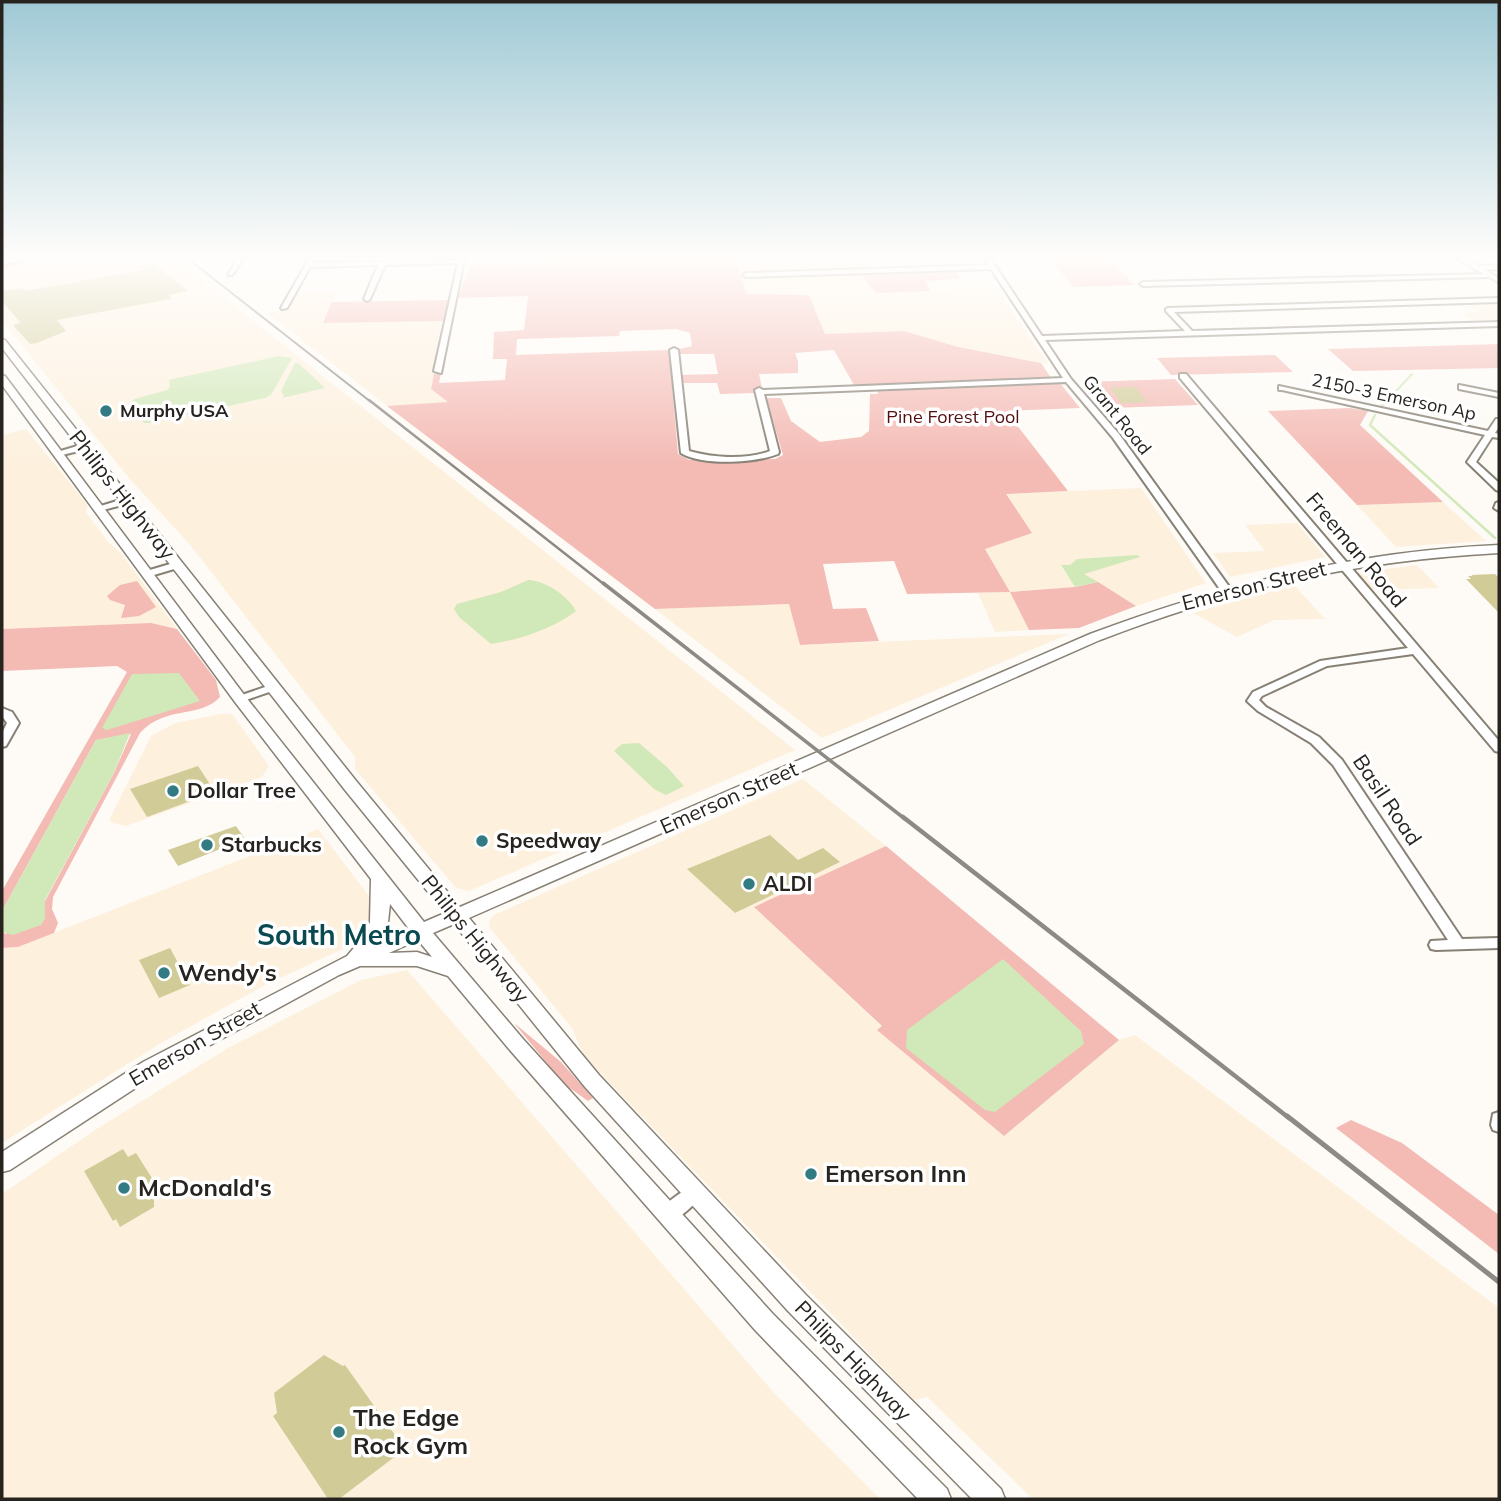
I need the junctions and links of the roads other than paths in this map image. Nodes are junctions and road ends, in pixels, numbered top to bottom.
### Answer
1 (449, 328) edge
2 (1034, 328) edge
3 (1185, 328) edge
4 (1360, 328) edge
5 (1190, 333) junction
6 (1041, 338) junction
7 (2, 342) edge
8 (674, 350) dead end
9 (438, 370) dead end
10 (1183, 376) dead end
11 (2, 378) edge
12 (1068, 380) junction
13 (1462, 387) dead end
14 (1282, 388) dead end
15 (1499, 395) edge
16 (1499, 421) edge
17 (1495, 435) edge
18 (84, 447) junction
19 (58, 453) junction
20 (773, 455) joint
21 (692, 456) joint
22 (1499, 488) edge
23 (127, 501) junction
24 (99, 509) junction
25 (1499, 549) edge
26 (1343, 564) junction
27 (177, 565) junction
28 (147, 574) junction
29 (1226, 590) junction
30 (1415, 650) junction
31 (274, 687) junction
32 (240, 699) junction
33 (7, 715) edge
34 (2, 743) edge
35 (1499, 748) edge
36 (379, 878) junction
37 (455, 916) junction
38 (421, 932) junction
39 (1499, 943) edge
40 (1458, 944) junction
41 (1436, 945) dead end
42 (351, 961) junction
43 (454, 971) junction
44 (2, 1163) edge
45 (695, 1193) junction
46 (667, 1215) junction
47 (937, 1499) edge
48 (991, 1499) edge

1 - 9 street
2 - 6 street, Grant Road
3 - 5 street
4 - 5 street
5 - 6 street
6 - 12 street, Grant Road
7 - 18 main road, Philips Highway
8 - 21 street
10 - 26 street, Freeman Road
11 - 19 main road, Philips Highway
12 - 20 street
12 - 29 street, Grant Road
13 - 15 street
14 - 17 street, 2150-3 Emerson Ap
16 - 17 street
17 - 22 street
18 - 19 street
18 - 23 main road, Philips Highway
19 - 24 main road, Philips Highway
20 - 21 street
23 - 24 street
23 - 27 main road, Philips Highway
24 - 28 main road, Philips Highway
25 - 26 main road, Emerson Street
26 - 29 main road, Emerson Street
26 - 30 street, Freeman Road
27 - 28 street
27 - 31 main road, Philips Highway
28 - 32 main road, Philips Highway
29 - 37 main road, Emerson Street
30 - 35 street, Freeman Road
30 - 40 street, Basil Road
31 - 32 street
31 - 37 main road, Philips Highway
32 - 36 main road, Philips Highway
33 - 34 street
36 - 38 main road, Philips Highway
36 - 42 main road
37 - 38 main road, Emerson Street
37 - 45 main road, Philips Highway
38 - 42 main road, Emerson Street
38 - 43 main road, Philips Highway
39 - 40 street
40 - 41 street
42 - 43 main road
42 - 44 main road, Emerson Street
43 - 46 main road, Philips Highway
45 - 46 street
45 - 48 main road, Philips Highway
46 - 47 main road, Philips Highway

